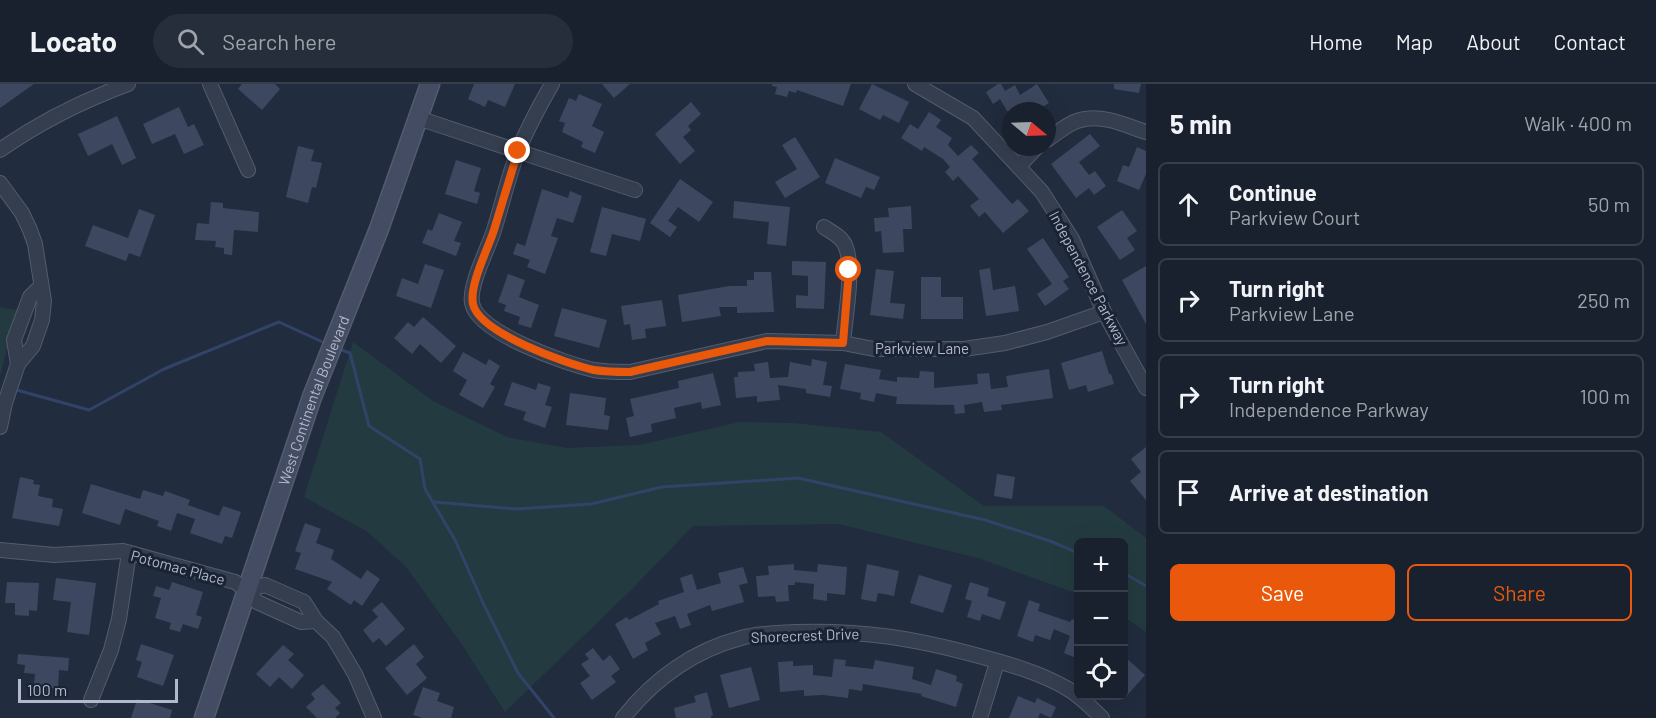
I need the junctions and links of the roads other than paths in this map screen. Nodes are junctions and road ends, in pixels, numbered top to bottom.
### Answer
1 (128, 84) edge
2 (210, 84) edge
3 (430, 84) edge
4 (552, 84) edge
5 (915, 84) edge
6 (418, 118) junction
7 (1146, 132) edge
8 (1056, 133) edge
9 (0, 150) edge
10 (518, 151) junction
11 (1028, 156) edge
12 (1019, 166) junction
13 (248, 170) dead end
14 (0, 183) edge
15 (635, 190) dead end
16 (824, 227) dead end
17 (41, 286) junction
18 (1104, 312) junction
19 (843, 343) junction
20 (18, 364) junction
21 (1146, 387) edge
22 (0, 427) edge
23 (0, 550) edge
24 (129, 553) junction
25 (247, 590) junction
26 (316, 621) junction
27 (1000, 662) junction
28 (92, 700) dead end
29 (204, 718) edge
30 (374, 718) edge
31 (623, 718) edge
32 (980, 718) edge
33 (1102, 718) edge

1 - 9 street
2 - 13 street
3 - 6 main road, West Continental Boulevard
4 - 10 street
5 - 12 street, Independence Parkway
6 - 10 street
6 - 25 main road, West Continental Boulevard
7 - 8 street
10 - 15 street
10 - 19 street, Parkview Lane
11 - 12 street
12 - 18 street, Independence Parkway
14 - 17 street
16 - 19 street
17 - 20 street
17 - 20 street
18 - 19 street, Parkview Lane
18 - 21 street, Independence Parkway
20 - 22 street
23 - 24 street, Potomac Place
24 - 25 street, Potomac Place
24 - 28 street
25 - 26 street
25 - 26 street
25 - 29 main road, West Continental Boulevard
26 - 30 street
27 - 31 street, Shorecrest Drive
27 - 32 street
27 - 33 street, Shorecrest Drive

